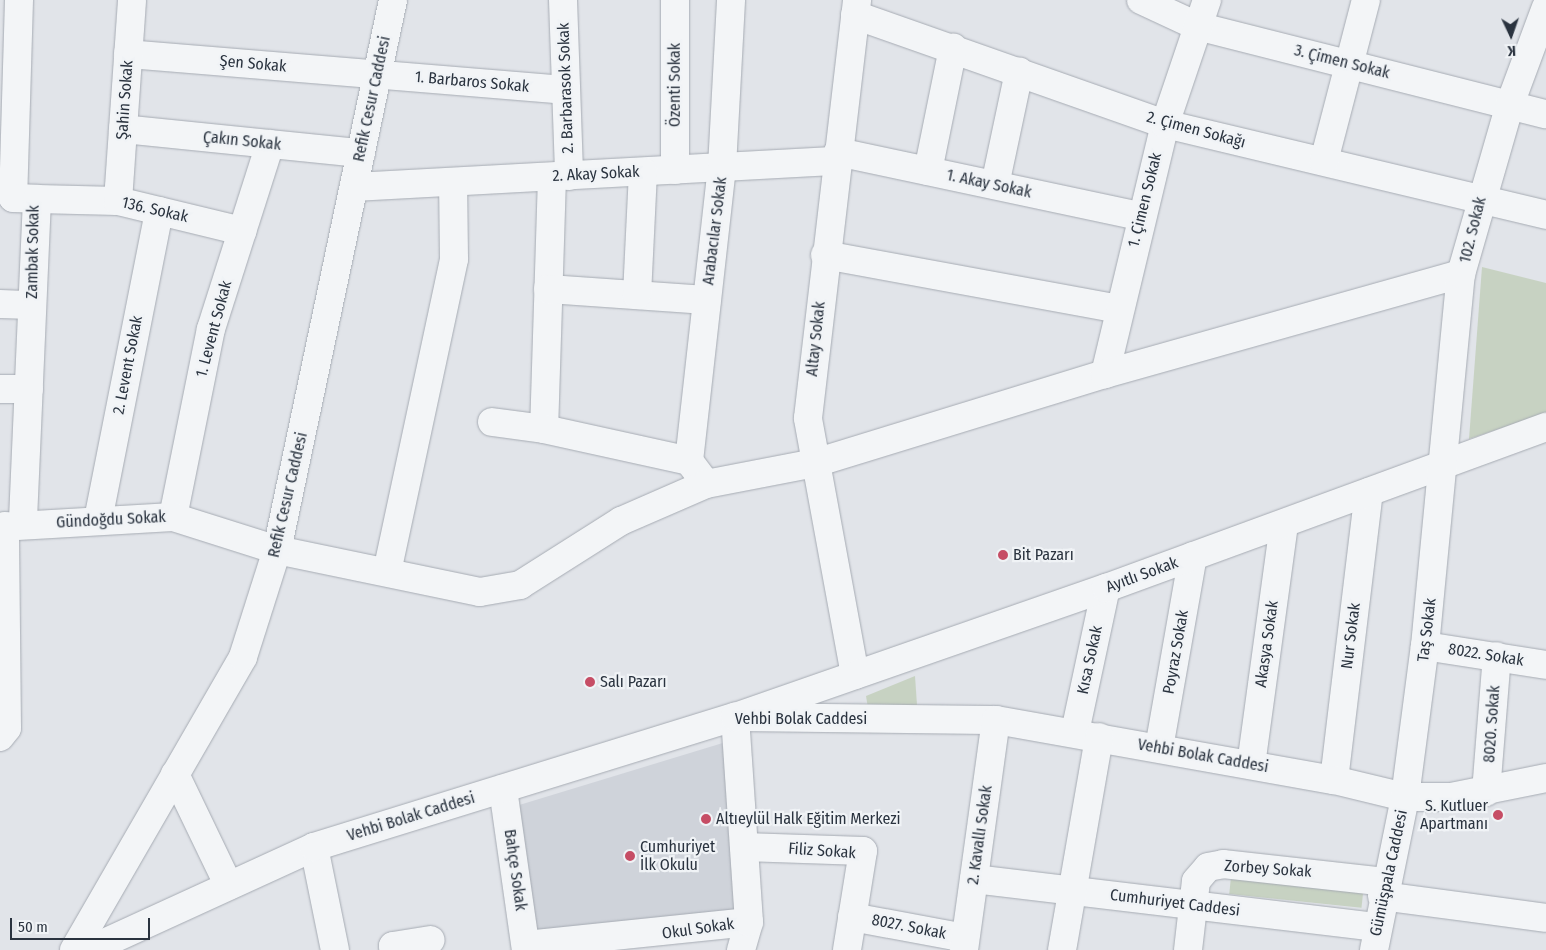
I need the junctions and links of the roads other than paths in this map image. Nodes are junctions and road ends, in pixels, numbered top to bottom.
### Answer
1 (19, 0) edge
2 (132, 0) edge
3 (393, 0) edge
4 (563, 0) edge
5 (675, 0) edge
6 (731, 0) edge
7 (1141, 0) edge
8 (1207, 0) edge
9 (1366, 0) edge
10 (1546, 7) edge
11 (856, 8) edge
12 (1197, 26) junction
13 (953, 48) junction
14 (128, 54) junction
15 (1348, 64) junction
16 (1019, 72) junction
17 (377, 74) junction
18 (566, 90) junction
19 (1510, 104) junction
20 (1546, 114) edge
21 (1164, 124) junction
22 (123, 129) junction
23 (270, 144) junction
24 (361, 153) junction
25 (838, 157) junction
26 (1324, 161) junction
27 (722, 167) junction
28 (675, 170) junction
29 (928, 171) junction
30 (643, 172) junction
31 (561, 176) junction
32 (453, 182) junction
33 (995, 185) junction
34 (354, 187) junction
35 (37, 199) junction
36 (1480, 199) junction
37 (118, 201) junction
38 (159, 211) junction
39 (1546, 215) edge
40 (1140, 216) junction
41 (242, 231) junction
42 (825, 255) junction
43 (1461, 274) junction
44 (548, 289) junction
45 (637, 295) junction
46 (707, 300) junction
47 (0, 304) edge
48 (32, 305) junction
49 (1119, 309) junction
50 (1106, 374) junction
51 (0, 388) edge
52 (29, 389) junction
53 (492, 422) dead end
54 (1546, 427) edge
55 (544, 429) junction
56 (689, 461) junction
57 (815, 463) junction
58 (1446, 464) junction
59 (706, 484) junction
60 (1369, 492) junction
61 (173, 517) junction
62 (98, 520) junction
63 (1284, 524) junction
64 (9, 526) edge
65 (277, 550) junction
66 (1193, 556) junction
67 (387, 572) junction
68 (1106, 588) junction
69 (3, 619) edge
70 (1425, 646) junction
71 (1497, 656) junction
72 (1546, 665) edge
73 (855, 675) junction
74 (735, 716) junction
75 (996, 720) junction
76 (3, 733) edge
77 (1087, 734) junction
78 (1159, 748) junction
79 (1251, 765) junction
80 (175, 774) junction
81 (1546, 778) edge
82 (1334, 780) junction
83 (503, 790) junction
84 (1486, 792) junction
85 (1406, 797) junction
86 (314, 846) junction
87 (744, 847) junction
88 (974, 879) junction
89 (229, 886) junction
90 (1383, 889) junction
91 (1072, 890) junction
92 (1193, 905) junction
93 (852, 917) junction
94 (1546, 918) edge
95 (749, 922) junction
96 (1375, 938) edge
97 (430, 940) dead end
98 (644, 943) edge
99 (964, 944) edge
100 (526, 948) edge
101 (386, 949) edge
102 (74, 950) edge
103 (89, 950) edge
104 (335, 950) edge
105 (740, 950) edge
106 (847, 950) edge
107 (1062, 950) edge
108 (1188, 950) edge

1 - 35 street, Zambak Sokak
2 - 14 street, Şahin Sokak
3 - 17 street, Refik Cesur Caddesi
4 - 18 street, 2. Barbarasok Sokak
5 - 28 street, Özenti Sokak
6 - 27 street, Arabacılar Sokak
7 - 12 street, 3. Çimen Sokak
8 - 12 street, 1. Çimen Sokak
9 - 15 street
10 - 19 street, 102. Sokak
11 - 13 street, 2. Çimen Sokağı
11 - 25 street, Altay Sokak
12 - 15 street, 3. Çimen Sokak
12 - 21 street, 1. Çimen Sokak
13 - 16 street, 2. Çimen Sokağı
13 - 29 street
14 - 17 street, Şen Sokak
14 - 22 street, Şahin Sokak
15 - 19 street, 3. Çimen Sokak
15 - 26 street
16 - 21 street, 2. Çimen Sokağı
16 - 33 street
17 - 18 street, 1. Barbaros Sokak
17 - 24 street, Refik Cesur Caddesi
18 - 31 street, 2. Barbarasok Sokak
19 - 20 street, 3. Çimen Sokak
19 - 36 street, 102. Sokak
21 - 26 street, 2. Çimen Sokağı
21 - 40 street, 1. Çimen Sokak
22 - 23 street, Çakın Sokak
22 - 37 street, Şahin Sokak
23 - 24 street, Çakın Sokak
23 - 41 street, 1. Levent Sokak
24 - 34 street, Refik Cesur Caddesi
25 - 27 street, 2. Akay Sokak
25 - 29 street, 1. Akay Sokak
25 - 42 street, Altay Sokak
26 - 36 street, 2. Çimen Sokağı
27 - 28 street, 2. Akay Sokak
27 - 46 street, Arabacılar Sokak
28 - 30 street, 2. Akay Sokak
29 - 33 street, 1. Akay Sokak
30 - 31 street, 2. Akay Sokak
30 - 45 street
31 - 32 street, 2. Akay Sokak
31 - 44 street, 2. Barbarasok Sokak
32 - 34 street, 2. Akay Sokak
32 - 67 street
33 - 40 street, 1. Akay Sokak
34 - 65 street, Refik Cesur Caddesi
35 - 37 street, 136. Sokak
35 - 48 street, Zambak Sokak
36 - 39 street, 2. Çimen Sokağı
36 - 43 street, 102. Sokak
37 - 38 street, 136. Sokak
38 - 41 street, 136. Sokak
38 - 62 street, 2. Levent Sokak
40 - 49 street, 1. Çimen Sokak
41 - 61 street, 1. Levent Sokak
42 - 49 street
42 - 57 street, Altay Sokak
43 - 50 street, Gündoğdu Sokak
43 - 58 street, 102. Sokak
44 - 45 street
44 - 55 street, 2. Barbarasok Sokak
45 - 46 street
46 - 56 street, Arabacılar Sokak
47 - 48 street
48 - 52 street, Zambak Sokak
49 - 50 street, 1. Çimen Sokak
50 - 57 street, Gündoğdu Sokak
51 - 52 street
52 - 64 street, Zambak Sokak
53 - 55 street
54 - 58 street, Ayıtlı Sokak
55 - 56 street
56 - 59 street
57 - 59 street, Gündoğdu Sokak
57 - 73 street, Altay Sokak
58 - 60 street, Ayıtlı Sokak
58 - 70 street, Taş Sokak
59 - 67 street, Gündoğdu Sokak
60 - 63 street, Ayıtlı Sokak
60 - 82 street, Nur Sokak
61 - 62 street, Gündoğdu Sokak
61 - 65 street, Gündoğdu Sokak
62 - 64 street, Gündoğdu Sokak
63 - 66 street, Ayıtlı Sokak
63 - 79 street, Akasya Sokak
64 - 69 street, Zambak Sokak
65 - 67 street, Gündoğdu Sokak
65 - 80 street, Refik Cesur Caddesi
66 - 68 street, Ayıtlı Sokak
66 - 78 street, Poyraz Sokak
68 - 73 street, Ayıtlı Sokak
68 - 77 street, Kısa Sokak
69 - 76 street, Zambak Sokak
70 - 71 street, 8022. Sokak
70 - 85 street, Taş Sokak
71 - 72 street, 8022. Sokak
71 - 84 street, 8020. Sokak
73 - 74 street, Ayıtlı Sokak
74 - 75 street, Vehbi Bolak Caddesi
74 - 83 street, Vehbi Bolak Caddesi
74 - 87 street
75 - 77 street, Vehbi Bolak Caddesi
75 - 88 street, 2. Kavallı Sokak
77 - 78 street, Vehbi Bolak Caddesi
77 - 91 street
78 - 79 street, Vehbi Bolak Caddesi
79 - 82 street, Vehbi Bolak Caddesi
80 - 89 street
80 - 102 street, Refik Cesur Caddesi
81 - 84 street, Vehbi Bolak Caddesi
82 - 85 street, Vehbi Bolak Caddesi
83 - 86 street, Vehbi Bolak Caddesi
83 - 100 street, Bahçe Sokak
84 - 85 street, Vehbi Bolak Caddesi
85 - 90 street, Gümüşpala Caddesi
86 - 89 street, Vehbi Bolak Caddesi
86 - 104 street
87 - 93 street, Filiz Sokak
87 - 95 street
88 - 91 street, Cumhuriyet Caddesi
88 - 99 street, 2. Kavallı Sokak
89 - 103 street, Vehbi Bolak Caddesi
90 - 92 street, Zorbey Sokak
90 - 94 street
90 - 96 street, Gümüşpala Caddesi
91 - 92 street, Cumhuriyet Caddesi
91 - 107 street
92 - 96 street, Cumhuriyet Caddesi
92 - 108 street, Zorbey Sokak
93 - 99 street, 8027. Sokak
93 - 106 street, Filiz Sokak
95 - 98 street, Okul Sokak
95 - 105 street
97 - 101 street
98 - 100 street, Okul Sokak

